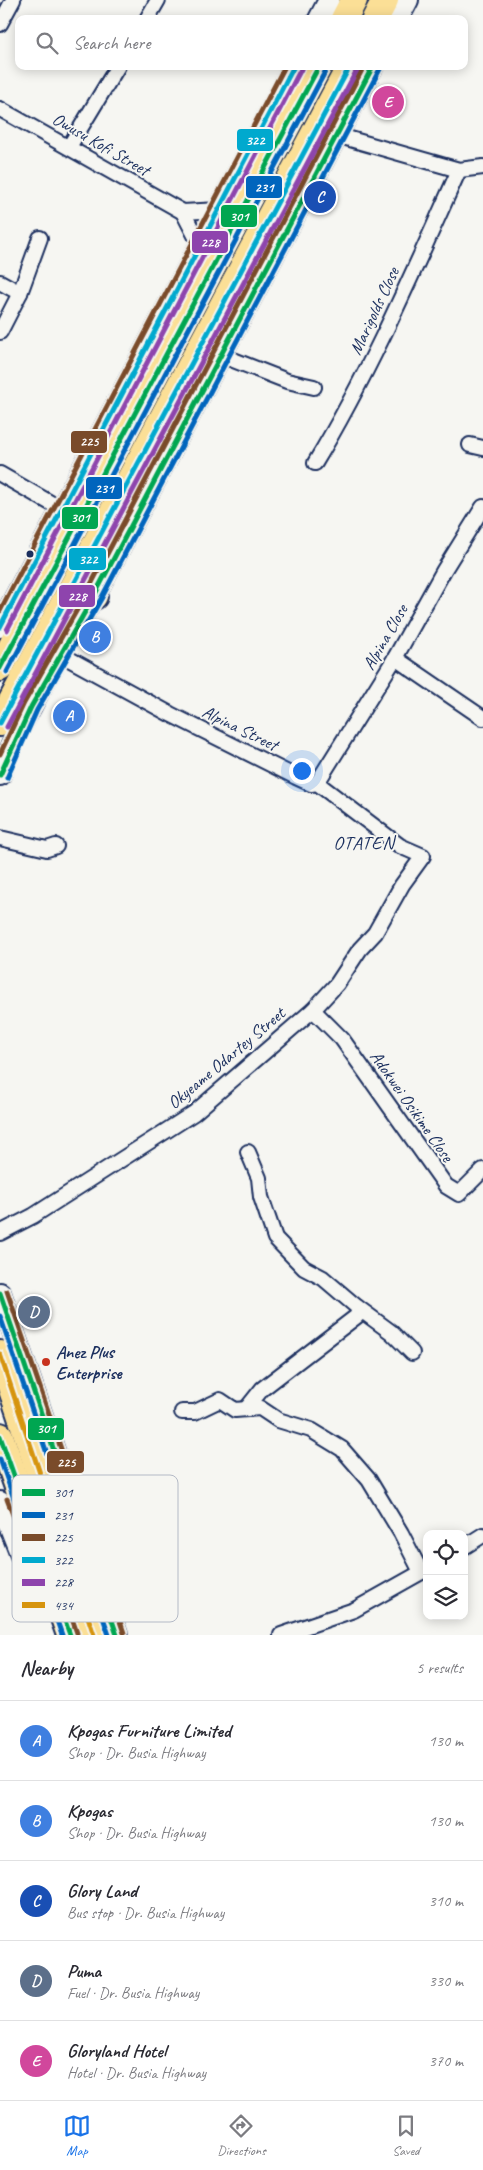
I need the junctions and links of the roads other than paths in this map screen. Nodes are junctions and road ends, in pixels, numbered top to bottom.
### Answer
1 (14, 0) edge
2 (158, 0) edge
3 (329, 0) edge
4 (354, 0) edge
5 (385, 0) edge
6 (408, 0) edge
7 (149, 15) edge
8 (321, 15) edge
9 (346, 15) edge
10 (377, 15) edge
11 (400, 15) edge
12 (0, 24) edge
13 (116, 70) edge
14 (292, 70) edge
15 (317, 70) edge
16 (348, 70) edge
17 (371, 70) edge
18 (0, 109) edge
19 (336, 135) junction
20 (69, 147) junction
21 (483, 167) edge
22 (459, 170) junction
23 (249, 196) junction
24 (274, 209) junction
25 (219, 210) junction
26 (183, 212) junction
27 (40, 238) dead end
28 (200, 245) junction
29 (0, 282) edge
30 (20, 293) junction
31 (0, 332) edge
32 (210, 351) junction
33 (314, 387) dead end
34 (315, 463) dead end
35 (0, 474) edge
36 (483, 507) edge
37 (61, 509) junction
38 (94, 596) junction
39 (64, 603) junction
40 (0, 627) edge
41 (60, 654) junction
42 (395, 658) junction
43 (0, 668) edge
44 (483, 718) edge
45 (0, 723) edge
46 (0, 775) edge
47 (317, 784) junction
48 (0, 838) edge
49 (56, 846) dead end
50 (423, 856) joint
51 (313, 1010) junction
52 (248, 1152) dead end
53 (483, 1170) edge
54 (0, 1233) edge
55 (0, 1293) edge
56 (357, 1307) junction
57 (412, 1353) dead end
58 (0, 1354) edge
59 (0, 1407) edge
60 (246, 1409) junction
61 (182, 1412) dead end
62 (0, 1436) edge
63 (14, 1475) edge
64 (31, 1475) edge
65 (42, 1475) edge
66 (62, 1475) edge
67 (0, 1502) edge
68 (12, 1532) edge
69 (483, 1536) edge
70 (468, 1545) edge
71 (423, 1569) edge
72 (423, 1572) edge
73 (66, 1622) edge
74 (90, 1622) edge
75 (113, 1622) edge
76 (70, 1635) edge
77 (94, 1635) edge
78 (117, 1635) edge
79 (281, 1635) edge

1 - 12 street
2 - 7 street
3 - 8 street
4 - 9 highway
5 - 10 highway
6 - 11 street
13 - 20 street
14 - 25 street
15 - 23 highway
16 - 24 highway
17 - 19 street
18 - 20 street, Owusu Kofi Street
19 - 22 street
19 - 32 street
20 - 26 street, Owusu Kofi Street
21 - 22 street
22 - 34 street, Marigolds Close
23 - 24 highway
23 - 43 highway
24 - 32 highway
25 - 26 street
25 - 28 street
26 - 28 street
27 - 30 street
28 - 37 street
29 - 30 street
30 - 31 street
32 - 33 street
32 - 38 street
32 - 39 highway
35 - 37 street
36 - 42 street, Alpina Close
37 - 40 street
38 - 39 highway
38 - 41 street
39 - 45 highway
41 - 46 street
41 - 47 street, Alpina Street
42 - 44 street
42 - 47 street, Alpina Close
47 - 50 street, Alpina Street
48 - 49 street
50 - 51 street, Okyeame Odartey Street
51 - 53 street, Adokwei Osikime Close
51 - 54 street, Okyeame Odartey Street
52 - 56 street
55 - 66 street
56 - 57 street
56 - 60 street
58 - 65 highway
59 - 64 highway
60 - 61 street
60 - 71 street
62 - 63 highway
67 - 68 street
69 - 70 street
72 - 79 street
73 - 76 highway
74 - 77 highway
75 - 78 street

